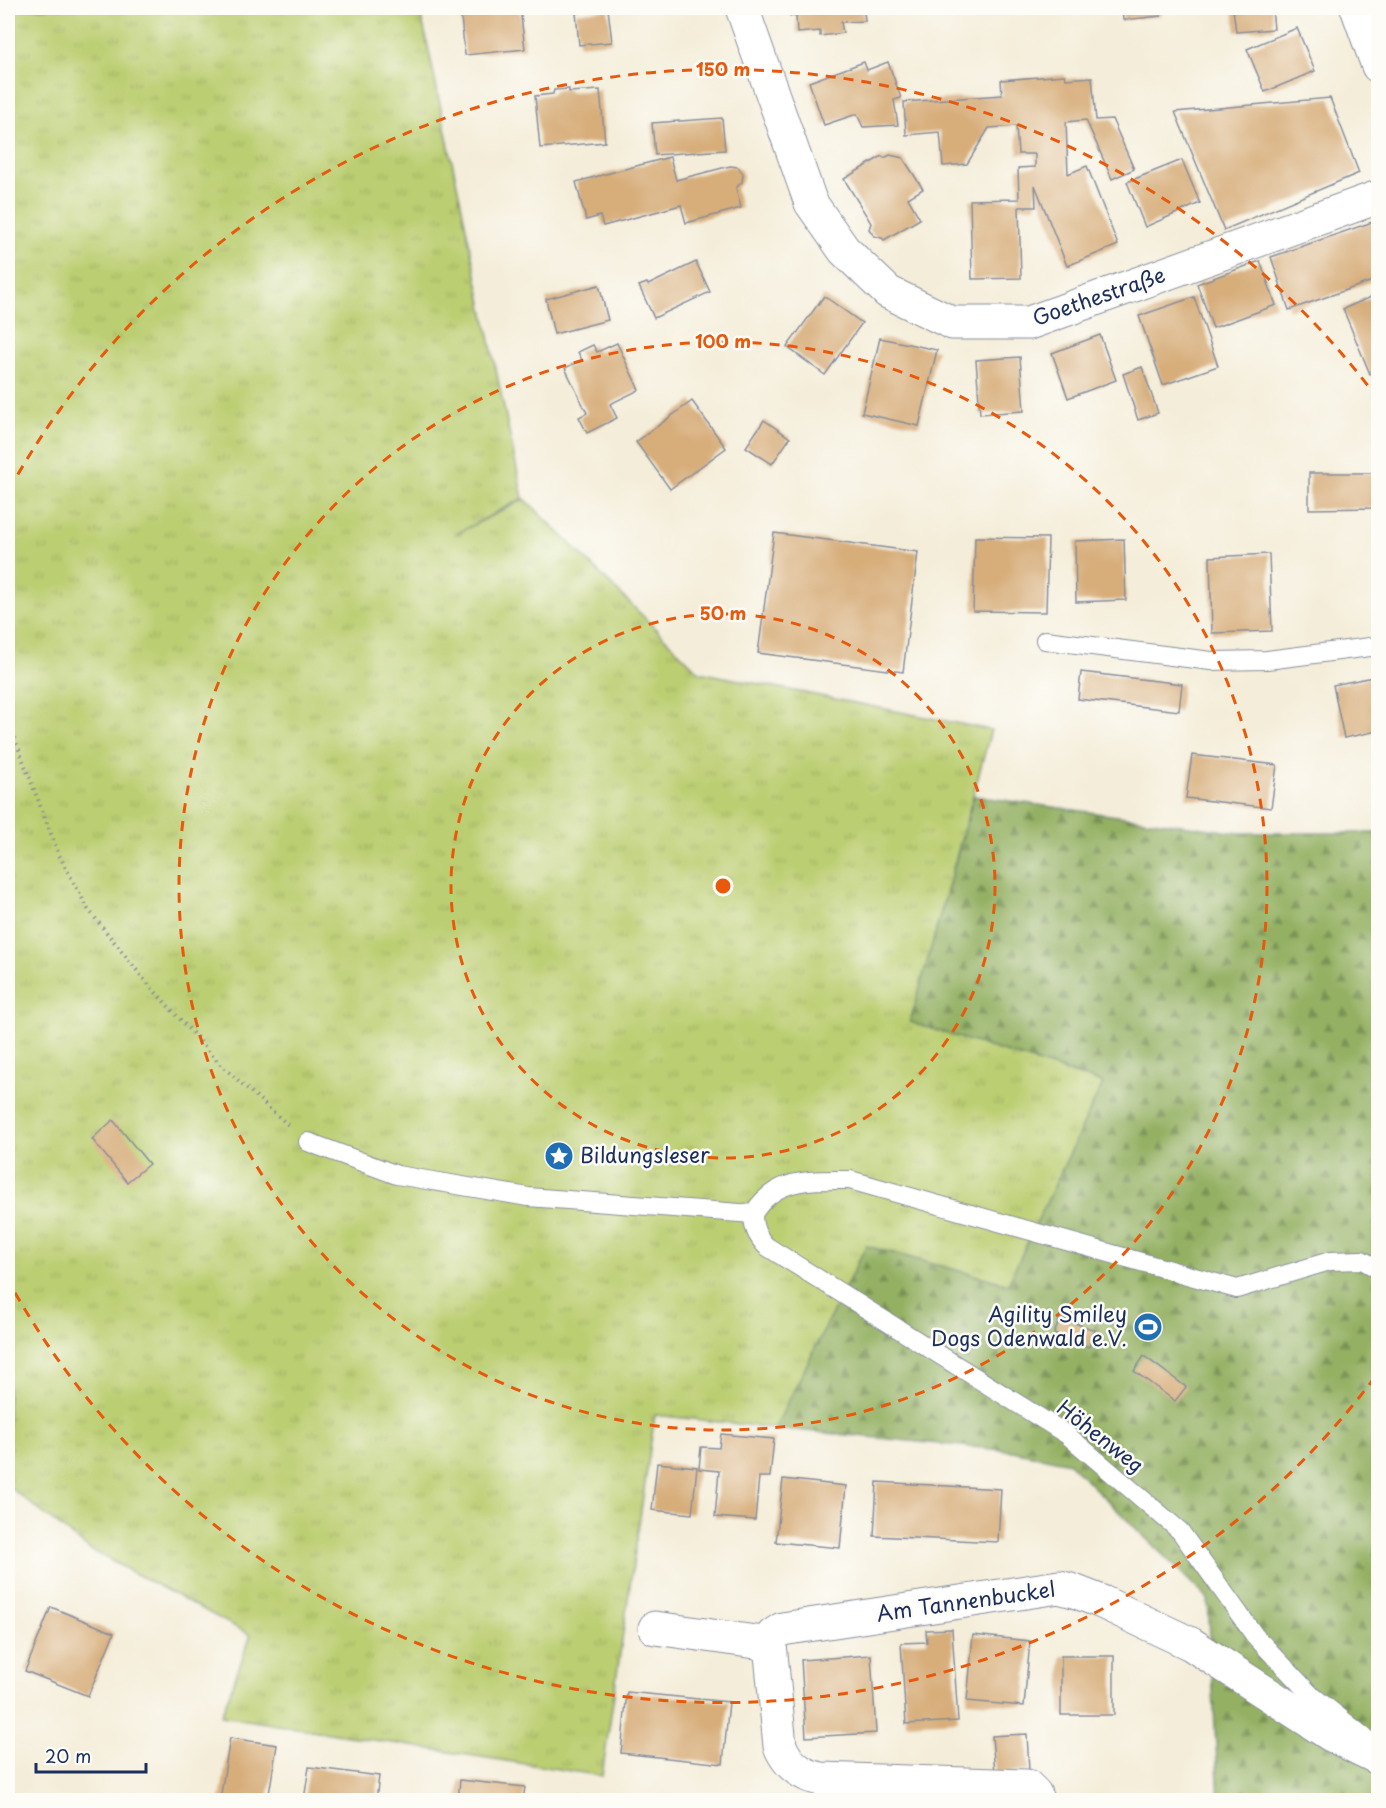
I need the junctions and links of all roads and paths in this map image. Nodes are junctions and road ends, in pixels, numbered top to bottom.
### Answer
1 (742, 8) edge
2 (1357, 8) edge
3 (1378, 66) edge
4 (1378, 197) edge
5 (1045, 640) dead end
6 (1378, 646) edge
7 (8, 720) edge
8 (308, 1143) joint
9 (753, 1214) junction
10 (1378, 1269) edge
11 (655, 1628) dead end
12 (770, 1644) junction
13 (1378, 1749) edge
14 (1378, 1758) edge
15 (1037, 1800) edge

1 - 4 street, Goethestraße
2 - 3 street
5 - 6 lane
7 - 8 path
8 - 9 lane
9 - 10 lane
9 - 13 lane, Höhenweg
11 - 12 street
12 - 14 street, Am Tannenbuckel
12 - 15 street

